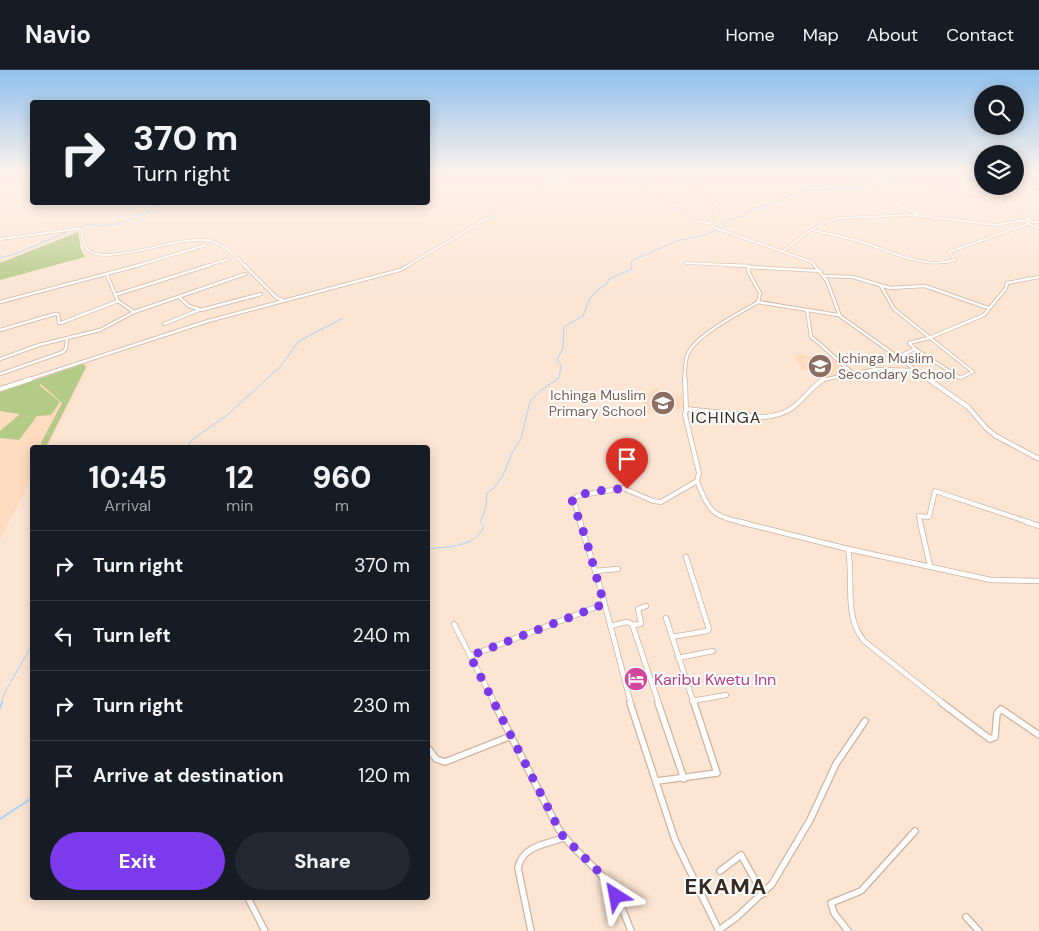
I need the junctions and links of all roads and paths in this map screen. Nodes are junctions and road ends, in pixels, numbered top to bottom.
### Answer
1 (491, 215) edge
2 (688, 215) edge
3 (714, 215) edge
4 (1021, 215) edge
5 (919, 216) joint
6 (1018, 221) junction
7 (1032, 221) junction
8 (1039, 222) edge
9 (709, 223) junction
10 (1028, 224) junction
11 (1039, 228) edge
12 (812, 230) junction
13 (0, 239) edge
14 (206, 245) dead end
15 (783, 251) junction
16 (229, 258) dead end
17 (686, 263) dead end
18 (749, 267) junction
19 (821, 271) junction
20 (245, 274) dead end
21 (107, 275) junction
22 (825, 276) junction
23 (1039, 277) edge
24 (881, 286) junction
25 (261, 294) dead end
26 (115, 296) junction
27 (179, 297) junction
28 (282, 300) junction
29 (118, 301) junction
30 (0, 302) edge
31 (758, 302) junction
32 (988, 308) junction
33 (199, 310) junction
34 (807, 310) junction
35 (134, 312) junction
36 (838, 315) junction
37 (164, 324) dead end
38 (0, 330) edge
39 (930, 337) junction
40 (66, 338) junction
41 (915, 349) junction
42 (897, 356) junction
43 (0, 359) edge
44 (915, 370) junction
45 (0, 374) edge
46 (855, 374) junction
47 (0, 389) edge
48 (686, 409) junction
49 (1039, 459) edge
50 (698, 481) junction
51 (1039, 526) edge
52 (848, 549) junction
53 (686, 557) dead end
54 (930, 566) junction
55 (618, 569) dead end
56 (595, 571) junction
57 (1039, 581) edge
58 (604, 604) junction
59 (646, 606) dead end
60 (666, 618) dead end
61 (454, 624) dead end
62 (632, 625) junction
63 (610, 626) junction
64 (672, 637) junction
65 (713, 651) dead end
66 (470, 656) junction
67 (678, 658) junction
68 (726, 695) dead end
69 (692, 701) junction
70 (865, 721) dead end
71 (511, 736) junction
72 (1039, 736) edge
73 (430, 750) edge
74 (684, 779) junction
75 (658, 781) junction
76 (915, 831) dead end
77 (564, 838) junction
78 (720, 871) dead end
79 (763, 894) junction
80 (249, 900) edge
81 (966, 917) dead end
82 (265, 931) edge
83 (532, 931) edge
84 (631, 931) edge
85 (719, 931) edge
86 (848, 931) edge
87 (979, 931) edge

1 - 28 street
2 - 9 street
3 - 9 street
4 - 7 street
5 - 6 street
5 - 12 street
6 - 7 street
6 - 10 street
7 - 8 street
9 - 15 street
10 - 11 street
10 - 12 street
12 - 15 street
13 - 28 street
14 - 21 street
15 - 19 street
16 - 26 street
17 - 18 street
18 - 19 street
18 - 31 street
19 - 22 street
20 - 27 street
21 - 26 street
21 - 30 street
22 - 24 street
22 - 36 street
23 - 32 street
24 - 32 street
24 - 39 street
25 - 33 street
26 - 29 street
27 - 33 street
27 - 35 street
28 - 47 street
29 - 35 street
29 - 38 street
31 - 34 street
31 - 48 street
32 - 39 street
33 - 37 street
34 - 36 street
34 - 46 street
35 - 40 street
36 - 42 street
39 - 41 street
39 - 41 street
40 - 43 street
40 - 45 street
41 - 42 street
42 - 44 street
44 - 46 street
44 - 49 street
46 - 48 street
48 - 50 street
50 - 52 street
50 - 56 street
51 - 54 street
52 - 54 street
52 - 72 street
53 - 64 street
54 - 57 street
55 - 56 street
56 - 58 street
58 - 63 street
58 - 66 street
59 - 62 street
60 - 64 street
61 - 66 street
62 - 63 street
62 - 74 street
63 - 75 street
64 - 67 street
65 - 67 street
66 - 71 street
67 - 69 street
68 - 69 street
69 - 74 street
70 - 79 street
71 - 73 street
71 - 77 street
74 - 75 street
75 - 85 street
76 - 86 street
77 - 83 street
77 - 84 street
78 - 79 street
79 - 85 street
80 - 82 street
81 - 87 street

